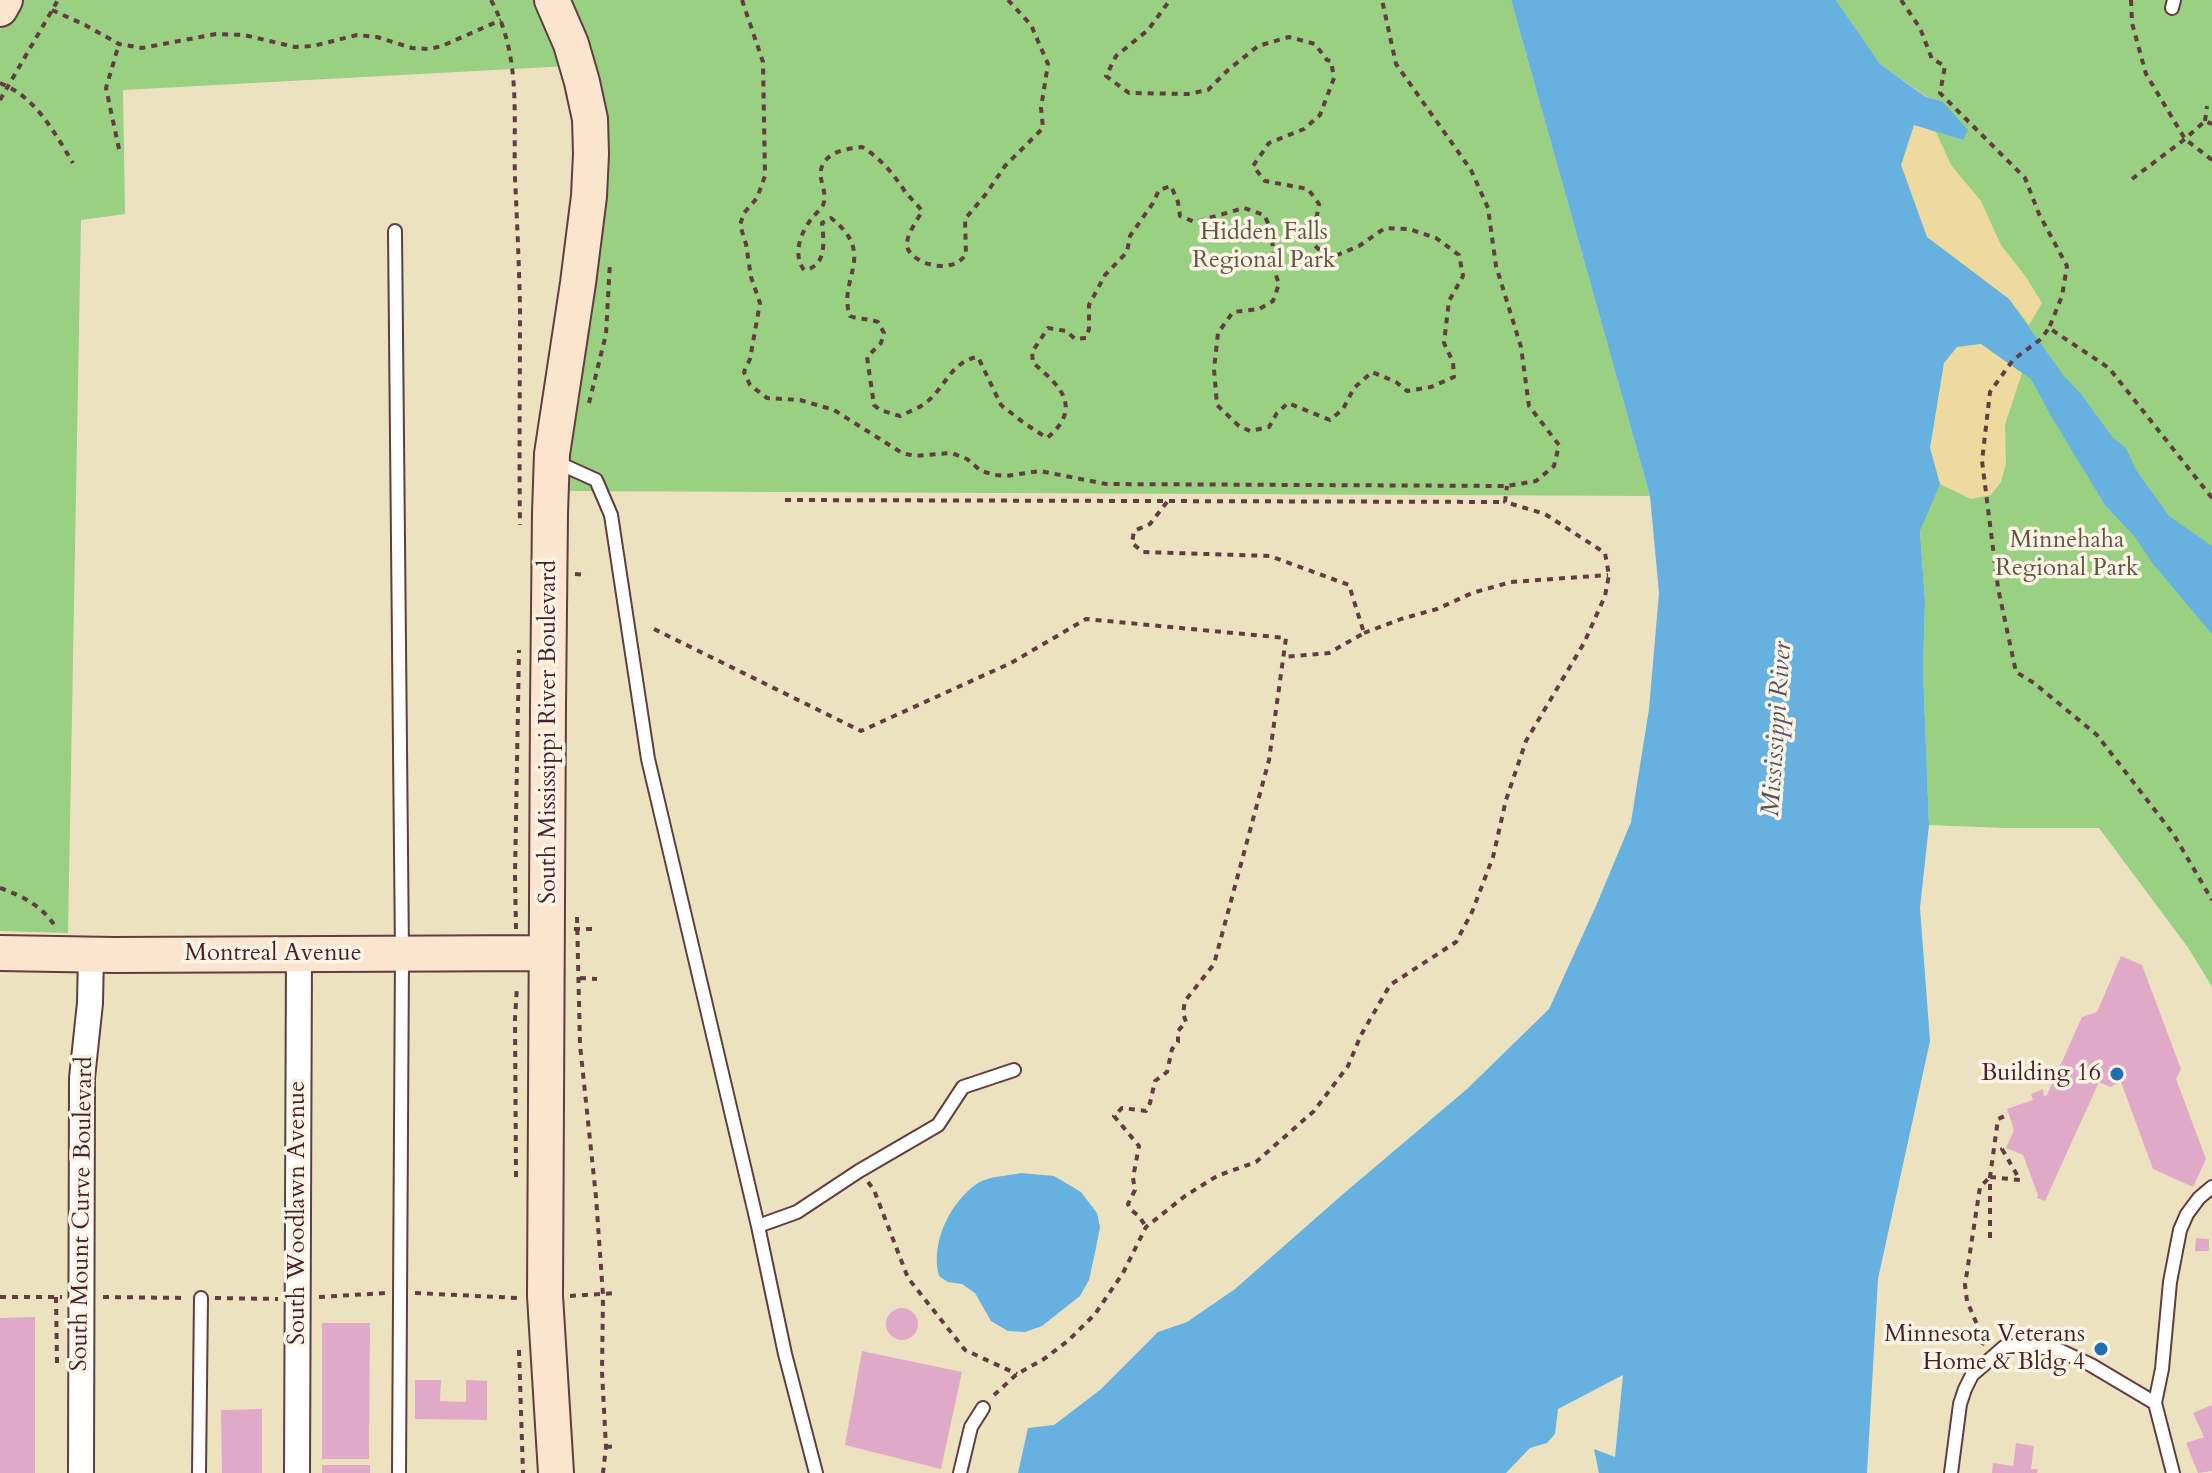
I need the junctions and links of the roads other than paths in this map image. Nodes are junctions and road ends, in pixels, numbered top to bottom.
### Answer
1 (5, 0) edge
2 (552, 0) edge
3 (0, 9) edge
4 (395, 231) dead end
5 (552, 460) junction
6 (0, 953) edge
7 (299, 953) junction
8 (531, 953) junction
9 (402, 954) junction
10 (91, 955) junction
11 (1014, 1070) dead end
12 (2212, 1187) edge
13 (758, 1226) junction
14 (201, 1298) road end
15 (2155, 1403) junction
16 (983, 1408) road end
17 (81, 1473) edge
18 (199, 1473) edge
19 (297, 1473) edge
20 (399, 1473) edge
21 (556, 1473) edge
22 (816, 1473) edge
23 (960, 1473) edge
24 (1951, 1473) edge
25 (2173, 1473) edge

1 - 3 street
2 - 5 street, South Mississippi River Boulevard
4 - 9 lane
5 - 8 street, South Mississippi River Boulevard
5 - 13 lane
6 - 10 street, Montreal Avenue
7 - 9 street, Montreal Avenue
7 - 10 street, Montreal Avenue
7 - 19 street, South Woodlawn Avenue
8 - 9 street, Montreal Avenue
8 - 21 street, South Mississippi River Boulevard
9 - 20 lane
10 - 17 street, South Mount Curve Boulevard
11 - 13 lane
12 - 15 lane
13 - 22 lane
14 - 18 lane
15 - 24 lane
15 - 25 lane
16 - 23 lane

